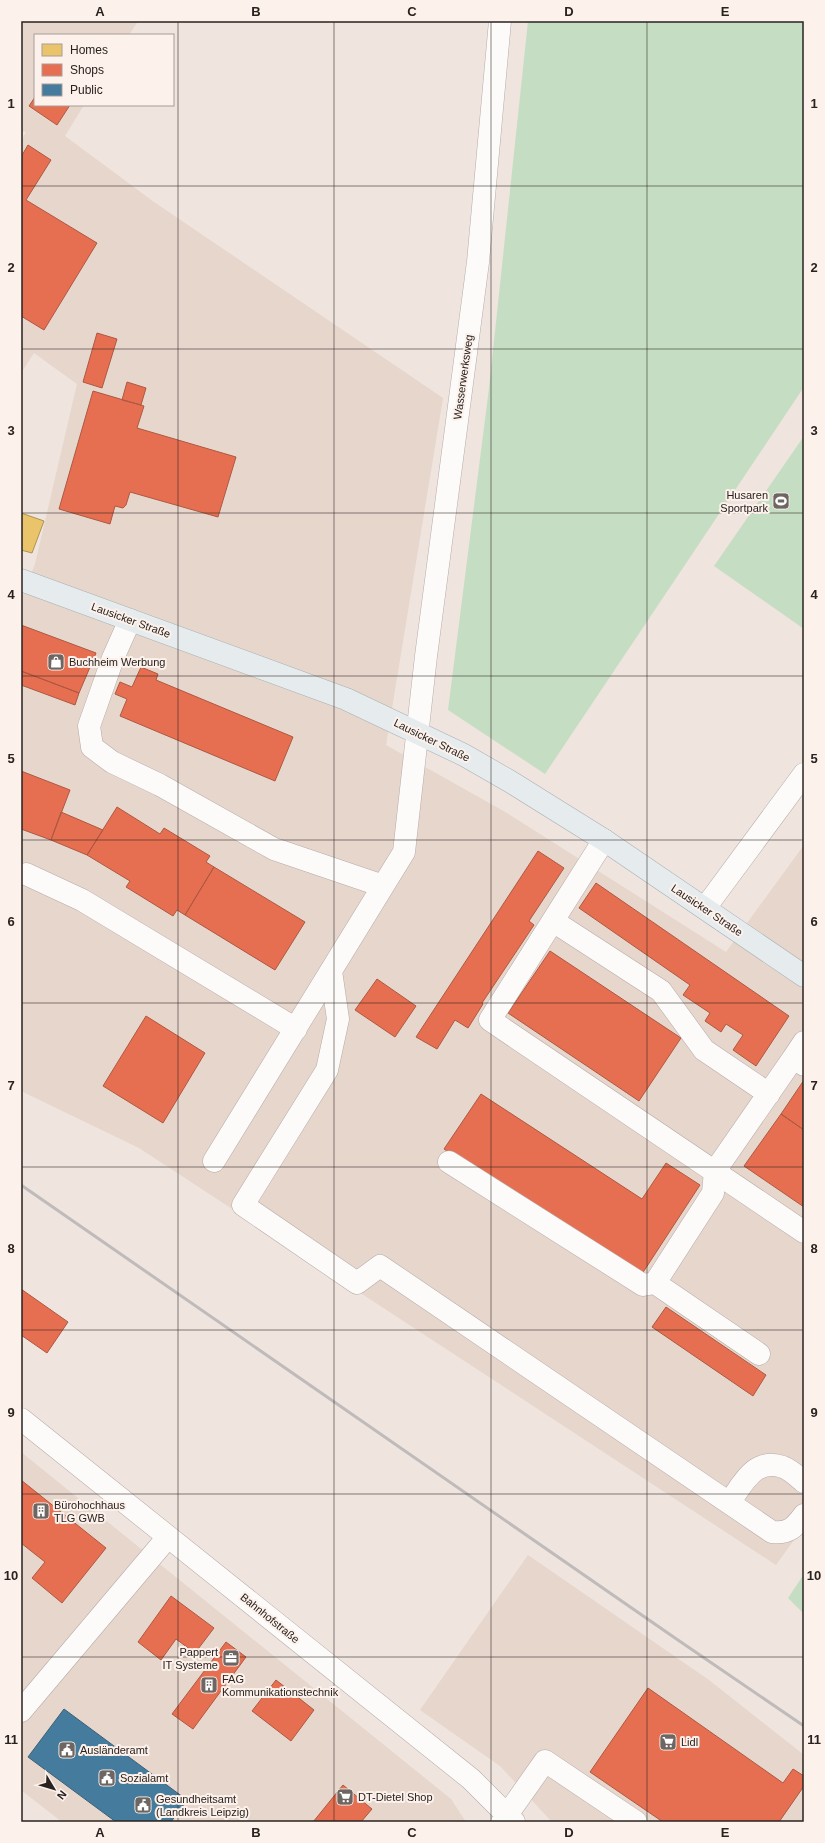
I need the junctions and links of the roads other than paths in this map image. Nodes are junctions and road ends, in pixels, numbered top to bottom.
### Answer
1 (500, 21) edge
2 (21, 580) edge
3 (130, 620) junction
4 (417, 732) junction
5 (804, 774) edge
6 (604, 840) junction
7 (26, 874) dead end
8 (383, 886) junction
9 (705, 908) junction
10 (553, 921) junction
11 (331, 971) junction
12 (804, 976) edge
13 (296, 1029) junction
14 (801, 1055) edge
15 (769, 1094) junction
16 (214, 1161) dead end
17 (449, 1162) dead end
18 (714, 1171) junction
19 (804, 1232) edge
20 (655, 1283) junction
21 (759, 1354) dead end
22 (21, 1419) edge
23 (804, 1482) edge
24 (729, 1503) junction
25 (804, 1515) edge
26 (168, 1537) junction
27 (21, 1711) edge
28 (508, 1820) edge
29 (636, 1822) edge

1 - 4 street, Wasserwerksweg
2 - 3 main road, Lausicker Straße
3 - 4 main road, Lausicker Straße
3 - 8 street
4 - 6 main road, Lausicker Straße
4 - 8 street, Wasserwerksweg
5 - 9 street
6 - 9 main road, Lausicker Straße
6 - 10 street
7 - 13 street
8 - 11 street, Wasserwerksweg
9 - 12 main road, Lausicker Straße
10 - 15 street
10 - 18 street
11 - 13 street, Wasserwerksweg
11 - 24 street
13 - 16 street, Wasserwerksweg
14 - 15 street
15 - 18 street
17 - 20 street
18 - 19 street
18 - 20 street
20 - 21 street
22 - 26 street, Bahnhofstraße
23 - 24 street
24 - 25 street
26 - 27 street
26 - 28 street, Bahnhofstraße
28 - 29 street

